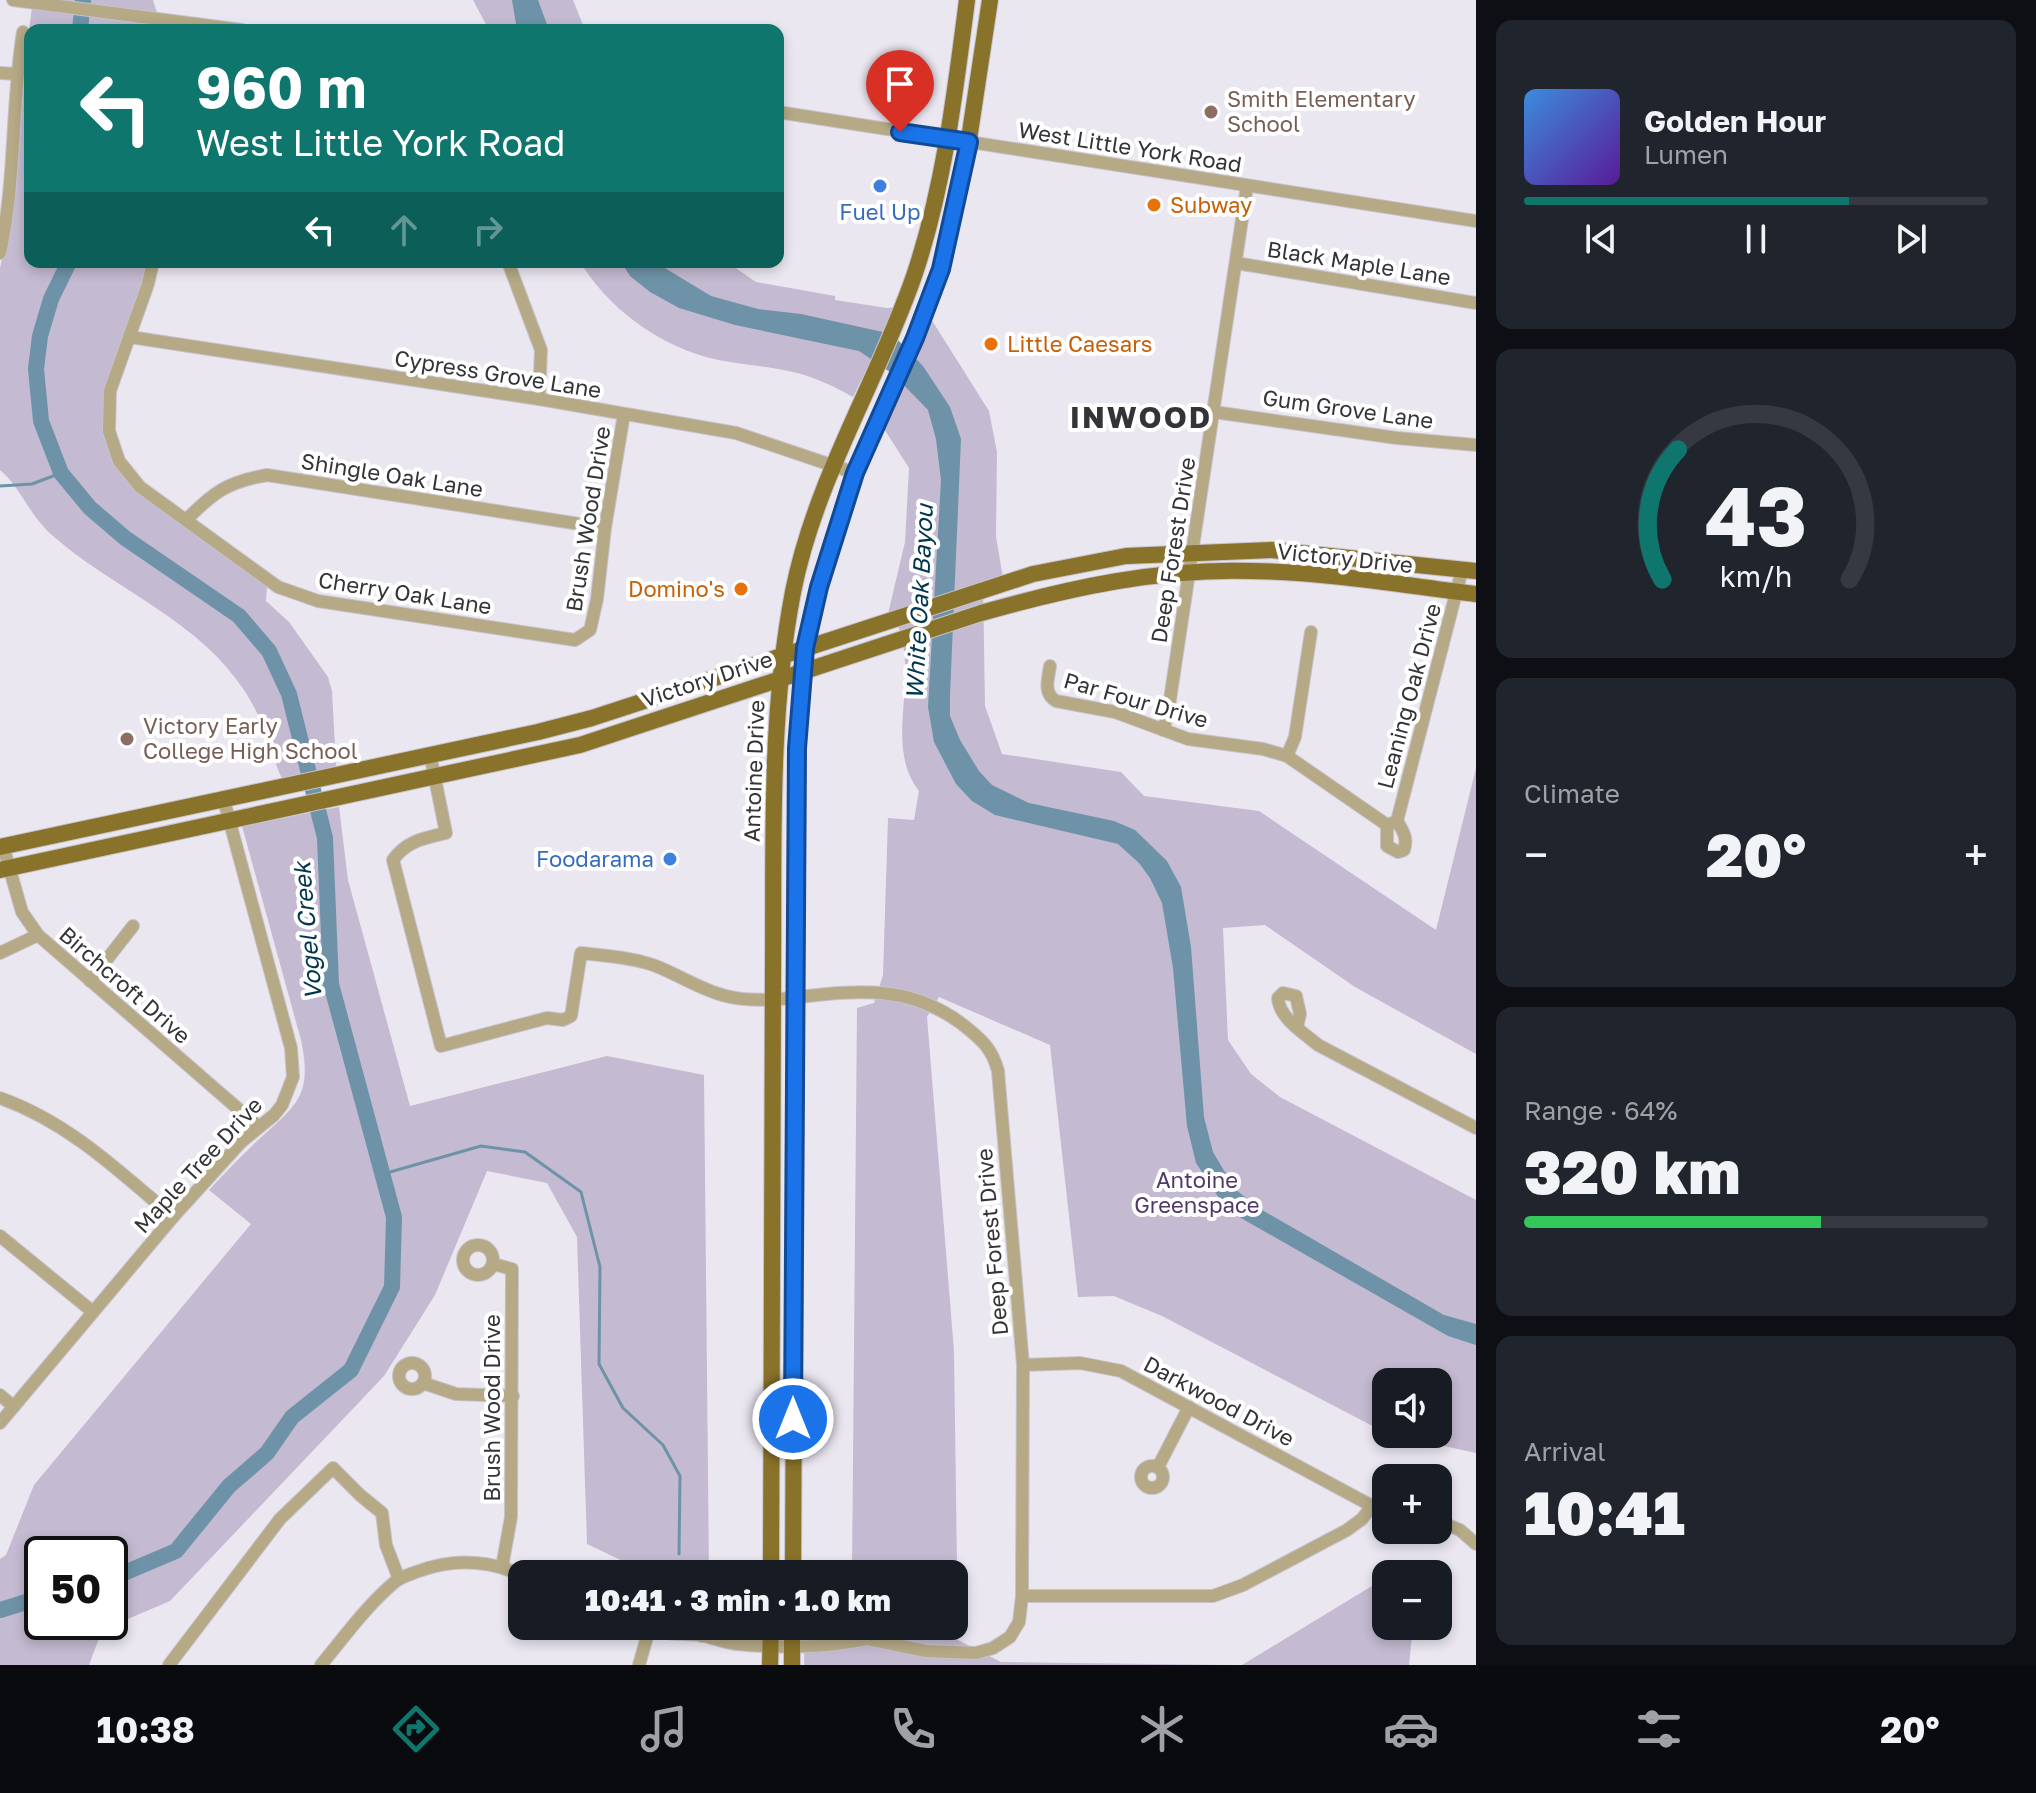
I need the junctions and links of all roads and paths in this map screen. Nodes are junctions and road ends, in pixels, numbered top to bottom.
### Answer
1 (13, 0) edge
2 (967, 0) edge
3 (990, 0) edge
4 (171, 24) edge
5 (23, 32) dead end
6 (962, 38) junction
7 (983, 41) junction
8 (0, 73) edge
9 (17, 74) junction
10 (784, 113) edge
11 (948, 139) junction
12 (969, 142) junction
13 (1247, 186) junction
14 (1476, 221) edge
15 (0, 253) edge
16 (1236, 263) junction
17 (151, 268) edge
18 (510, 268) edge
19 (1476, 303) edge
20 (130, 337) junction
21 (539, 399) junction
22 (1214, 412) junction
23 (624, 414) junction
24 (1476, 445) edge
25 (832, 466) junction
26 (855, 473) junction
27 (186, 520) junction
28 (605, 528) junction
29 (1192, 553) junction
30 (1469, 570) edge
31 (1189, 573) junction
32 (1033, 574) junction
33 (1457, 592) junction
34 (1476, 594) edge
35 (1042, 595) junction
36 (590, 630) joint
37 (1311, 632) dead end
38 (805, 648) junction
39 (783, 655) junction
40 (1050, 666) dead end
41 (803, 671) junction
42 (779, 679) junction
43 (641, 702) junction
44 (650, 721) junction
45 (1163, 730) junction
46 (430, 754) junction
47 (1287, 756) junction
48 (435, 777) junction
49 (223, 797) junction
50 (229, 821) junction
51 (1392, 823) joint
52 (2, 846) edge
53 (797, 867) junction
54 (5, 869) edge
55 (774, 871) junction
56 (133, 926) dead end
57 (38, 935) junction
58 (0, 953) edge
59 (90, 981) junction
60 (796, 997) junction
61 (773, 1000) junction
62 (1297, 1027) dead end
63 (0, 1098) edge
64 (259, 1127) junction
65 (1476, 1128) edge
66 (771, 1182) junction
67 (795, 1182) junction
68 (173, 1217) junction
69 (0, 1236) edge
70 (493, 1264) dead end
71 (93, 1312) junction
72 (772, 1365) junction
73 (793, 1365) junction
74 (1023, 1365) junction
75 (423, 1383) dead end
76 (0, 1395) edge
77 (513, 1396) junction
78 (13, 1406) junction
79 (1189, 1407) junction
80 (0, 1423) edge
81 (1158, 1467) dead end
82 (772, 1501) junction
83 (793, 1501) junction
84 (1372, 1506) joint
85 (1452, 1527) edge
86 (1476, 1544) edge
87 (771, 1560) edge
88 (793, 1560) edge
89 (502, 1567) junction
90 (508, 1569) edge
91 (399, 1579) junction
92 (1022, 1596) junction
93 (642, 1640) edge
94 (718, 1640) edge
95 (748, 1640) edge
96 (771, 1640) edge
97 (792, 1640) edge
98 (822, 1640) edge
99 (863, 1640) edge
100 (873, 1640) edge
101 (926, 1651) junction
102 (169, 1665) edge
103 (321, 1665) edge
104 (639, 1665) edge
105 (770, 1665) edge
106 (792, 1665) edge
107 (924, 1665) edge

1 - 4 street
2 - 6 main road, Antoine Drive
3 - 7 main road, Antoine Drive
5 - 9 street
6 - 7 main road
6 - 11 main road, Antoine Drive
7 - 12 main road, Antoine Drive
8 - 9 street
9 - 15 street
10 - 11 street, West Little York Road
11 - 12 street, West Little York Road
11 - 25 main road, Antoine Drive
12 - 13 street, West Little York Road
12 - 26 main road, Antoine Drive
13 - 14 street, West Little York Road
13 - 16 street, Deep Forest Drive
16 - 19 street, Black Maple Lane
16 - 22 street, Deep Forest Drive
17 - 20 street, Cherry Oak Lane
18 - 21 street
20 - 21 street, Cypress Grove Lane
20 - 27 street, Cherry Oak Lane
21 - 23 street, Cypress Grove Lane
22 - 24 street, Gum Grove Lane
22 - 29 street, Deep Forest Drive
23 - 25 street, Cypress Grove Lane
23 - 28 street, Brush Wood Drive
25 - 26 street, Cypress Grove Lane
25 - 39 main road, Antoine Drive
26 - 38 main road, Antoine Drive
27 - 28 street, Shingle Oak Lane
27 - 36 street, Cherry Oak Lane
28 - 36 street, Brush Wood Drive
29 - 30 main road, Victory Drive
29 - 31 street, Deep Forest Drive
29 - 32 main road, Victory Drive
30 - 33 street, Leaning Oak Drive
31 - 33 main road, Victory Drive
31 - 35 main road, Victory Drive
31 - 45 street, Deep Forest Drive
32 - 35 main road
32 - 38 main road, Victory Drive
33 - 34 main road, Victory Drive
33 - 51 street, Leaning Oak Drive
35 - 41 main road, Victory Drive
37 - 47 street
38 - 39 main road, Victory Drive
38 - 41 main road, Antoine Drive
39 - 42 main road, Antoine Drive
39 - 43 main road, Victory Drive
40 - 45 street, Par Four Drive
41 - 42 main road, Victory Drive
41 - 53 main road, Antoine Drive
42 - 44 main road, Victory Drive
42 - 55 main road, Antoine Drive
43 - 44 main road
43 - 46 main road, Victory Drive
44 - 48 main road, Victory Drive
45 - 47 street, Par Four Drive
46 - 48 street
46 - 49 main road, Victory Drive
47 - 51 street, Par Four Drive
48 - 50 main road, Victory Drive
48 - 61 street, Deep Forest Drive
49 - 50 street, Maple Tree Drive
49 - 52 main road, Victory Drive
50 - 54 main road, Victory Drive
50 - 64 street, Maple Tree Drive
52 - 54 street, Birchcroft Drive
53 - 55 main road
53 - 60 main road, Antoine Drive
54 - 57 street, Birchcroft Drive
55 - 61 main road, Antoine Drive
56 - 59 street
57 - 58 street
57 - 59 street, Birchcroft Drive
59 - 64 street, Birchcroft Drive
60 - 61 street, Deep Forest Drive
60 - 67 main road, Antoine Drive
60 - 74 street, Deep Forest Drive
61 - 66 main road, Antoine Drive
62 - 65 street
63 - 68 street
64 - 68 street, Maple Tree Drive
66 - 67 main road
66 - 72 main road, Antoine Drive
67 - 73 main road, Antoine Drive
68 - 71 street, Maple Tree Drive
69 - 71 street
70 - 77 street, Brush Wood Drive
71 - 78 street, Maple Tree Drive
72 - 73 main road
72 - 82 main road, Antoine Drive
73 - 83 main road, Antoine Drive
74 - 79 street, Darkwood Drive
74 - 92 street, Deep Forest Drive
75 - 77 street
76 - 78 street
77 - 89 street, Brush Wood Drive
78 - 80 street, Maple Tree Drive
79 - 81 street
79 - 84 street, Darkwood Drive
82 - 83 main road
82 - 87 main road, Antoine Drive
83 - 88 main road, Antoine Drive
84 - 92 street
85 - 86 street
89 - 90 street
89 - 91 street
91 - 102 street
91 - 103 street
92 - 101 street, Deep Forest Drive
93 - 104 street
94 - 95 street
96 - 105 main road
97 - 106 main road
98 - 99 street
100 - 101 street
101 - 107 street

